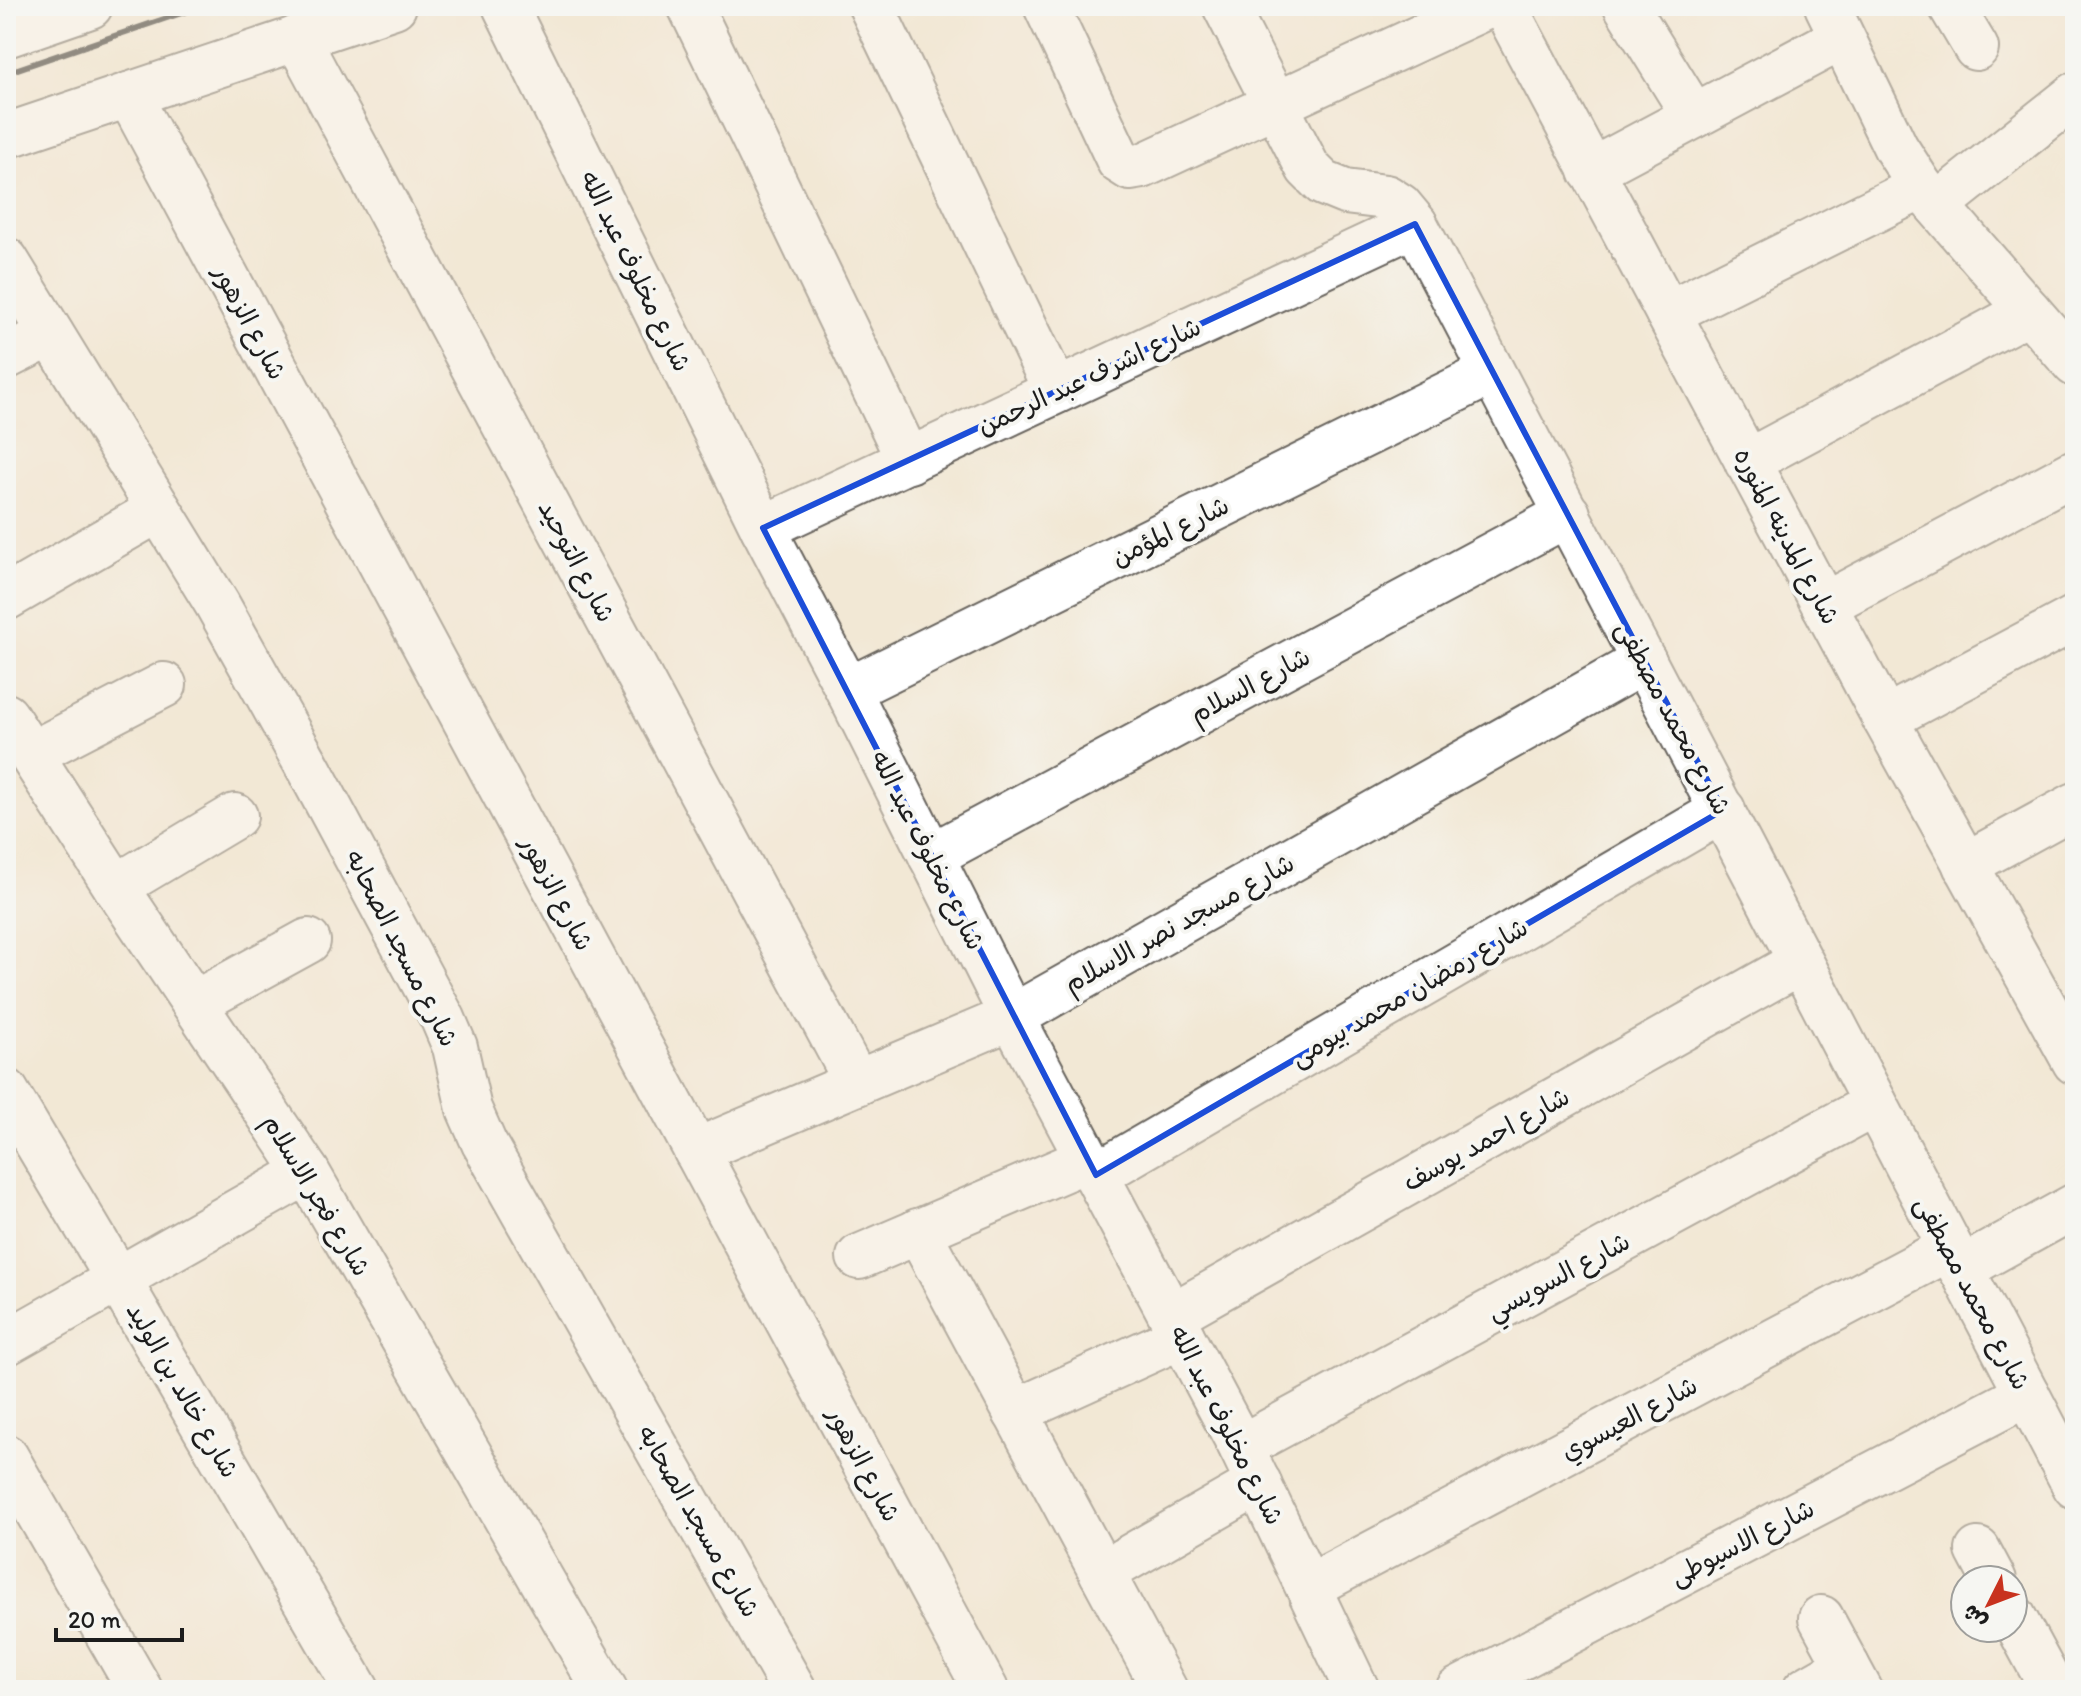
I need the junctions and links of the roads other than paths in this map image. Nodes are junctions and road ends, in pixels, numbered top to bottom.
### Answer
1 (90, 6) edge
2 (394, 6) edge
3 (505, 6) edge
4 (690, 6) edge
5 (871, 6) edge
6 (1046, 6) edge
7 (1225, 6) edge
8 (1488, 6) edge
9 (1504, 6) edge
10 (1626, 6) edge
11 (1951, 6) edge
12 (1435, 17) edge
13 (1834, 22) edge
14 (6, 35) edge
15 (297, 38) junction
16 (1976, 48) dead end
17 (129, 95) junction
18 (2075, 95) edge
19 (1275, 105) junction
20 (1694, 116) junction
21 (6, 136) edge
22 (1591, 171) junction
23 (1929, 196) junction
24 (1415, 224) junction
25 (6, 260) edge
26 (2029, 311) junction
27 (1668, 313) junction
28 (51, 334) junction
29 (2071, 352) edge
30 (6, 357) edge
31 (1492, 372) junction
32 (1056, 391) junction
33 (909, 461) junction
34 (1747, 462) junction
35 (2075, 472) edge
36 (158, 510) junction
37 (1568, 514) junction
38 (763, 528) junction
39 (6, 598) edge
40 (1824, 605) junction
41 (2075, 618) edge
42 (1644, 661) junction
43 (164, 685) dead end
44 (848, 690) junction
45 (6, 716) edge
46 (1885, 719) junction
47 (31, 754) junction
48 (2075, 805) edge
49 (1723, 810) junction
50 (235, 816) dead end
51 (931, 856) junction
52 (1965, 865) junction
53 (116, 887) junction
54 (308, 941) dead end
55 (1800, 962) junction
56 (2060, 997) edge
57 (195, 1003) junction
58 (1012, 1017) junction
59 (2075, 1062) edge
60 (857, 1083) junction
61 (6, 1091) edge
62 (1875, 1104) junction
63 (696, 1151) junction
64 (1092, 1167) junction
65 (307, 1172) junction
66 (2075, 1206) edge
67 (918, 1231) junction
68 (859, 1257) dead end
69 (1956, 1258) junction
70 (118, 1279) junction
71 (1177, 1326) junction
72 (6, 1343) edge
73 (2027, 1394) junction
74 (1015, 1412) junction
75 (6, 1457) edge
76 (1250, 1465) junction
77 (2075, 1486) edge
78 (1102, 1573) junction
79 (1309, 1587) junction
80 (1821, 1618) dead end
81 (2028, 1644) edge
82 (1854, 1678) edge
83 (140, 1690) edge
84 (357, 1690) edge
85 (605, 1690) edge
86 (794, 1690) edge
87 (986, 1690) edge
88 (1165, 1690) edge
89 (1357, 1690) edge
90 (1458, 1690) edge
91 (1805, 1690) edge
92 (2053, 1690) edge

1 - 14 street
2 - 15 street
3 - 38 street, شارع مخلوف عبد الله
4 - 33 street
5 - 32 street
6 - 19 street
7 - 19 street, شارع محمد مصطفى
8 - 12 street
9 - 22 street, شارع المدينه المنوره
10 - 20 street
11 - 16 street
12 - 19 street
13 - 20 street
13 - 23 street
15 - 17 street
15 - 60 street, شارع التوحيد
17 - 21 street
17 - 63 street, شارع الزهور
18 - 23 street
19 - 24 street, شارع محمد مصطفى
20 - 22 street
22 - 27 street, شارع المدينه المنوره
23 - 26 street
23 - 27 street
24 - 31 street, شارع محمد مصطفى
24 - 32 street, شارع اشرف عبد الرحمن
25 - 28 street, شارع مسجد الصحابه
26 - 29 street
26 - 34 street
27 - 34 street, شارع المدينه المنوره
28 - 30 street
28 - 36 street, شارع مسجد الصحابه
31 - 37 street, شارع محمد مصطفى
31 - 44 street, شارع المؤمن
32 - 33 street, شارع اشرف عبد الرحمن
33 - 38 street, شارع اشرف عبد الرحمن
34 - 40 street, شارع المدينه المنوره
35 - 40 street
36 - 39 street
36 - 86 street, شارع مسجد الصحابه
37 - 42 street, شارع محمد مصطفى
37 - 51 street, شارع السلام
38 - 44 street, شارع مخلوف عبد الله
40 - 46 street, شارع المدينه المنوره
41 - 46 street
42 - 49 street, شارع محمد مصطفى
42 - 58 street, شارع مسجد نصر الاسلام
43 - 47 street
44 - 51 street, شارع مخلوف عبد الله
45 - 47 street, شارع فجر الاسلام
46 - 52 street, شارع المدينه المنوره
47 - 53 street, شارع فجر الاسلام
48 - 52 street
49 - 55 street, شارع محمد مصطفى
49 - 64 street, شارع رمضان محمد بيومى
50 - 53 street
51 - 58 street, شارع مخلوف عبد الله
52 - 56 street, شارع المدينه المنوره
53 - 57 street, شارع فجر الاسلام
54 - 57 street
55 - 62 street, شارع محمد مصطفى
55 - 71 street, شارع احمد يوسف
56 - 59 street, شارع المدينه المنوره
57 - 65 street, شارع فجر الاسلام
58 - 60 street, شارع مسجد نصر الاسلام
58 - 64 street, شارع مخلوف عبد الله
60 - 63 street, شارع مسجد نصر الاسلام
61 - 70 street, شارع خالد بن الوليد
62 - 69 street, شارع محمد مصطفى
62 - 76 street, شارع السويسي
63 - 87 street, شارع الزهور
64 - 67 street, شارع رمضان محمد بيومى
64 - 71 street, شارع مخلوف عبد الله
65 - 70 street
65 - 85 street, شارع فجر الاسلام
66 - 69 street, شارع العيسوي
67 - 68 street, شارع رمضان محمد بيومى
67 - 74 street
69 - 73 street, شارع محمد مصطفى
69 - 79 street, شارع العيسوي
70 - 72 street
70 - 84 street, شارع خالد بن الوليد
71 - 74 street, شارع احمد يوسف
71 - 76 street, شارع مخلوف عبد الله
73 - 77 street, شارع محمد مصطفى
73 - 90 street, شارع الاسيوطى
74 - 78 street
75 - 83 street
76 - 78 street, شارع السويسي
76 - 79 street, شارع مخلوف عبد الله
78 - 88 street
79 - 89 street, شارع مخلوف عبد الله
80 - 82 street
81 - 92 street
82 - 91 street

